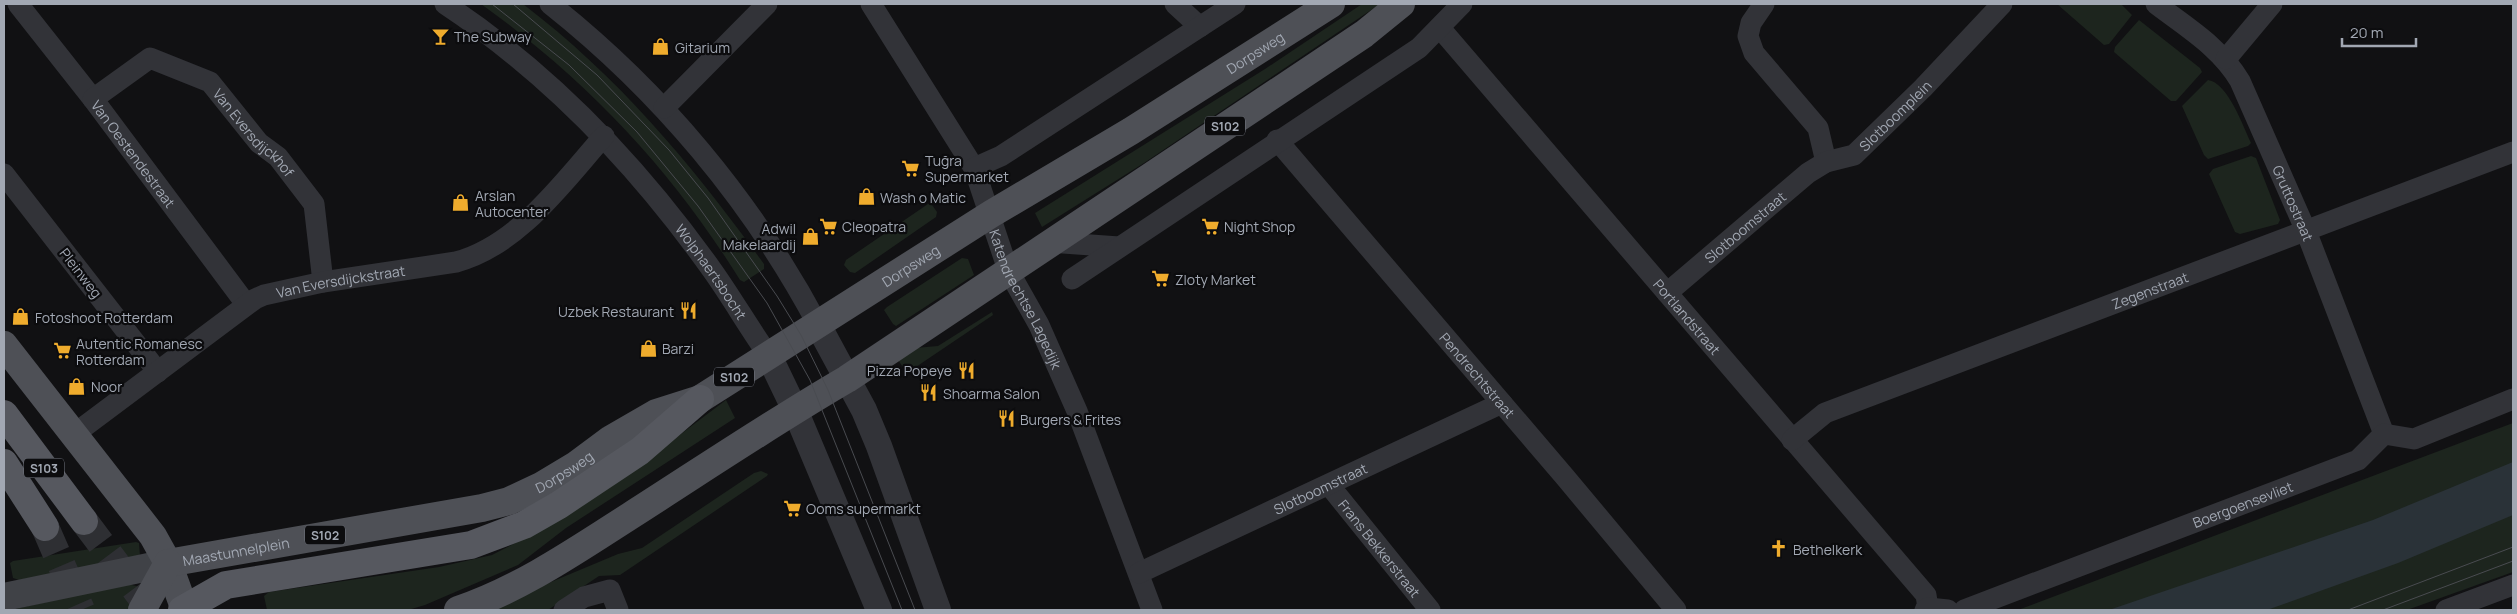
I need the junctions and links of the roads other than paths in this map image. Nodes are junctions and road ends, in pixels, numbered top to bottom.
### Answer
1 (18, 4) edge
2 (445, 4) edge
3 (550, 4) edge
4 (767, 4) edge
5 (871, 4) edge
6 (1175, 4) edge
7 (1235, 4) edge
8 (1331, 4) edge
9 (1401, 4) edge
10 (1462, 4) edge
11 (1764, 4) edge
12 (2002, 4) edge
13 (2156, 4) edge
14 (2272, 4) edge
15 (1200, 27) junction
16 (1440, 28) junction
17 (2226, 59) junction
18 (93, 99) junction
19 (664, 108) junction
20 (604, 136) junction
21 (1278, 140) junction
22 (2513, 152) edge
23 (1826, 162) junction
24 (974, 168) junction
25 (4, 174) edge
26 (991, 214) junction
27 (2306, 231) junction
28 (1049, 242) junction
29 (1119, 247) junction
30 (1008, 270) junction
31 (1072, 279) dead end
32 (323, 282) junction
33 (1667, 293) junction
34 (246, 304) junction
35 (818, 324) junction
36 (4, 345) edge
37 (769, 356) junction
38 (158, 372) junction
39 (847, 379) junction
40 (700, 399) junction
41 (2513, 399) edge
42 (1502, 403) junction
43 (795, 410) junction
44 (4, 414) edge
45 (2384, 434) junction
46 (74, 435) junction
47 (1792, 440) junction
48 (4, 463) edge
49 (1329, 485) junction
50 (482, 508) joint
51 (84, 521) tunnel mouth
52 (45, 526) tunnel mouth
53 (168, 563) junction
54 (1138, 573) junction
55 (2513, 585) edge
56 (4, 597) edge
57 (184, 609) edge
58 (142, 610) edge
59 (458, 610) edge
60 (564, 610) edge
61 (618, 610) edge
62 (879, 610) edge
63 (938, 610) edge
64 (1152, 610) edge
65 (1430, 610) edge
66 (1676, 610) edge
67 (1934, 610) edge
68 (1964, 610) edge
69 (2446, 610) edge

1 - 18 street, Van Oestendestraat
2 - 20 street, Wolphaertsbocht
3 - 19 street
4 - 19 street
5 - 24 street, Katendrechtse Lagedijk
6 - 15 street
7 - 15 street
8 - 26 main road, Dorpsweg / S102
9 - 28 main road, S102
10 - 16 street
11 - 23 street
12 - 23 street, Slotboomplein
13 - 17 street, Gruttostraat
14 - 17 street
15 - 24 street
16 - 21 street
16 - 33 street, Portlandstraat
17 - 27 street, Gruttostraat
18 - 32 street, Van Eversdijckhof
18 - 34 street, Van Oestendestraat
19 - 35 street
20 - 32 street, Van Eversdijckstraat
20 - 37 street, Wolphaertsbocht
21 - 29 street
21 - 42 street, Pendrechtstraat
22 - 27 street, Zegenstraat
23 - 33 street, Slotboomstraat
24 - 26 street, Katendrechtse Lagedijk
25 - 38 street, Pleinweg
26 - 30 street, Katendrechtse Lagedijk
26 - 35 main road, Dorpsweg / S102
27 - 45 street, Gruttostraat
27 - 47 street, Zegenstraat
28 - 29 street
28 - 30 main road, S102
29 - 31 street
30 - 39 main road, S102
30 - 54 street, Katendrechtse Lagedijk
32 - 34 street, Van Eversdijckstraat
33 - 47 street, Portlandstraat
34 - 38 street, Van Eversdijckstraat
35 - 37 main road, Dorpsweg / S102
35 - 39 street
36 - 46 main road
37 - 40 main road, Dorpsweg / S102
37 - 43 street, Wolphaertsbocht
38 - 46 street, Van Eversdijckstraat
39 - 43 main road, S102
39 - 63 street
40 - 50 main road, Dorpsweg / S102
40 - 57 highway
41 - 45 street
42 - 49 street, Slotboomstraat
42 - 66 street, Pendrechtstraat
43 - 59 main road, S102
43 - 62 street, Wolphaertsbocht
44 - 51 highway, S103
45 - 68 street, Boergoensevliet
46 - 53 main road, Maastunnelplein
47 - 67 street, Portlandstraat
48 - 52 highway, S103
49 - 54 street, Slotboomstraat
49 - 65 street, Frans Bekkerstraat
50 - 53 main road, Maastunnelplein / S102
53 - 56 main road, Maastunnelplein / S102
53 - 57 main road, Maastunnelplein
53 - 58 main road
54 - 64 street, Katendrechtse Lagedijk
55 - 69 street
60 - 61 street

